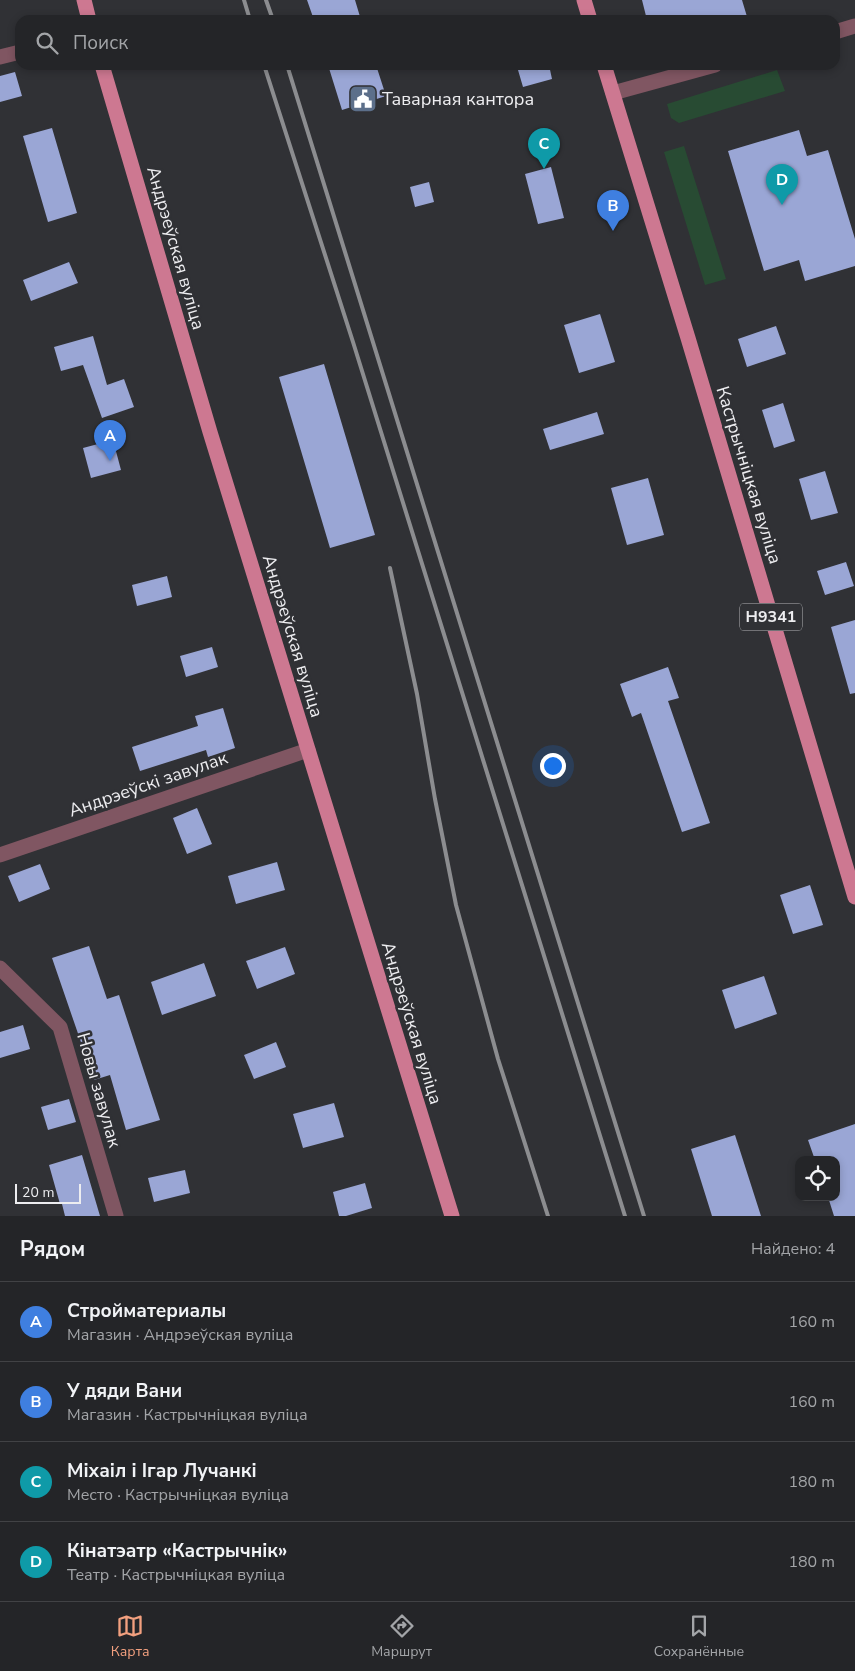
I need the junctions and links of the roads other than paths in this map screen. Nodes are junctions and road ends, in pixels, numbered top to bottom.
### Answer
1 (84, 0) edge
2 (584, 0) edge
3 (88, 15) edge
4 (588, 15) edge
5 (855, 26) edge
6 (840, 30) edge
7 (15, 53) edge
8 (0, 57) edge
9 (103, 70) edge
10 (605, 70) edge
11 (697, 70) edge
12 (612, 93) junction
13 (308, 750) junction
14 (0, 855) edge
15 (855, 897) edge
16 (0, 968) edge
17 (116, 1216) edge
18 (452, 1216) edge

1 - 3 main road
2 - 4 main road
5 - 6 street
7 - 8 street
9 - 13 main road, Андрэеўская вуліца
10 - 12 main road, Кастрычніцкая вуліца / Н9341
11 - 12 street
12 - 15 main road, Кастрычніцкая вуліца / Н9341
13 - 14 street, Андрэеўскі завулак
13 - 18 main road, Андрэеўская вуліца
16 - 17 street, Новы завулак

